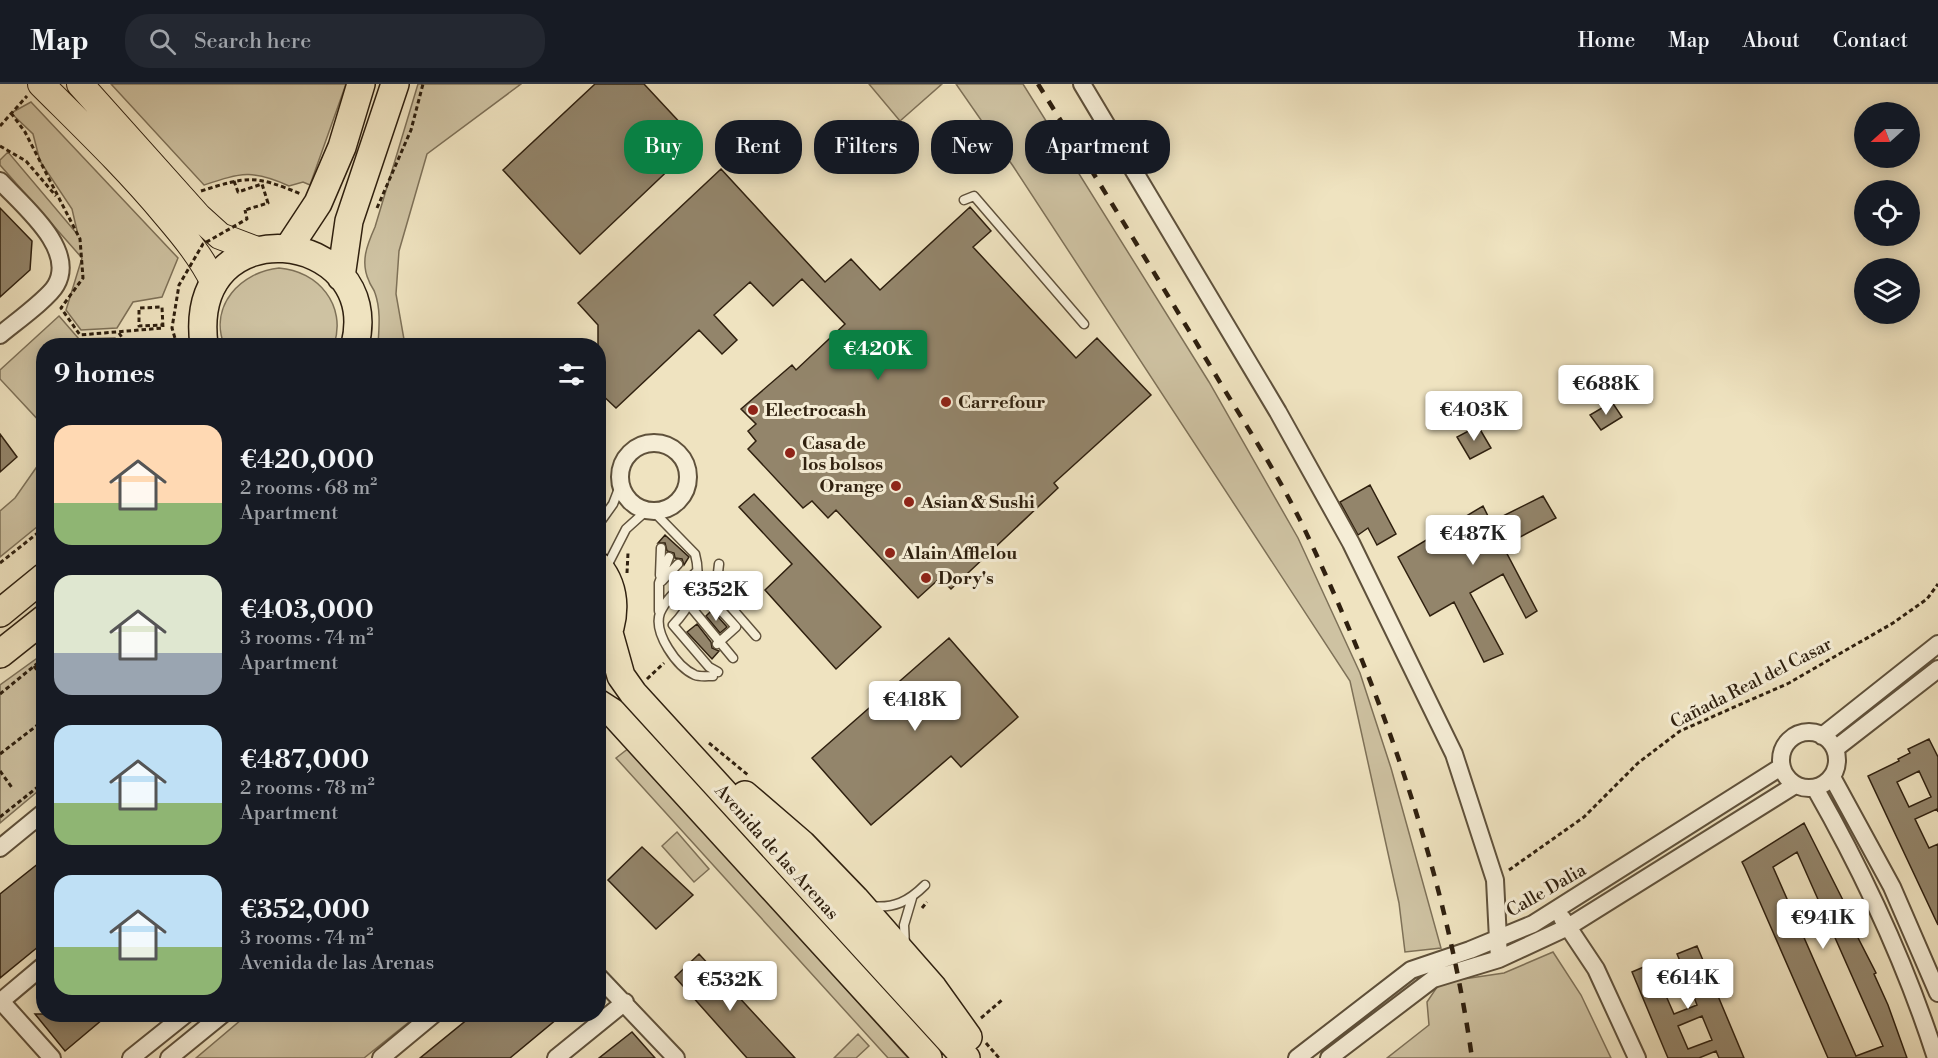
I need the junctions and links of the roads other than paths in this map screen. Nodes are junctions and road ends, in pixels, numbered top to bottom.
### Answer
1 (80, 84) edge
2 (361, 84) edge
3 (395, 84) edge
4 (1082, 84) edge
5 (36, 88) edge
6 (0, 181) edge
7 (964, 200) dead end
8 (237, 234) junction
9 (289, 247) junction
10 (341, 277) junction
11 (214, 283) junction
12 (1083, 324) dead end
13 (0, 335) edge
14 (203, 338) edge
15 (355, 338) edge
16 (620, 486) junction
17 (650, 512) junction
18 (606, 514) edge
19 (661, 548) dead end
20 (669, 557) dead end
21 (606, 561) edge
22 (678, 564) dead end
23 (719, 564) dead end
24 (697, 570) junction
25 (606, 579) edge
26 (696, 583) junction
27 (36, 584) edge
28 (659, 584) junction
29 (690, 606) junction
30 (0, 613) edge
31 (659, 616) junction
32 (36, 625) edge
33 (756, 636) dead end
34 (606, 637) edge
35 (717, 641) junction
36 (1938, 644) edge
37 (606, 647) edge
38 (0, 654) edge
39 (733, 658) dead end
40 (1938, 669) edge
41 (606, 708) edge
42 (1822, 736) junction
43 (1835, 750) junction
44 (1781, 767) junction
45 (702, 769) junction
46 (1832, 777) junction
47 (1795, 785) junction
48 (1815, 788) junction
49 (36, 819) edge
50 (0, 848) edge
51 (926, 885) dead end
52 (912, 898) junction
53 (855, 899) junction
54 (1557, 909) junction
55 (1568, 927) junction
56 (1498, 938) junction
57 (1499, 959) junction
58 (912, 963) junction
59 (36, 972) edge
60 (606, 984) edge
61 (1938, 993) edge
62 (0, 1001) edge
63 (625, 1002) junction
64 (606, 1017) edge
65 (176, 1022) edge
66 (213, 1022) edge
67 (424, 1022) edge
68 (600, 1022) edge
69 (52, 1058) edge
70 (131, 1058) edge
71 (170, 1058) edge
72 (381, 1058) edge
73 (556, 1058) edge
74 (676, 1058) edge
75 (928, 1058) edge
76 (966, 1058) edge
77 (982, 1058) edge
78 (1297, 1058) edge
79 (1329, 1058) edge
80 (1637, 1058) edge
81 (1936, 1058) edge

1 - 8 main road
2 - 9 highway
3 - 10 highway
4 - 56 street
5 - 11 main road
6 - 13 street
7 - 12 lane
8 - 9 highway
8 - 11 highway
9 - 10 highway
10 - 15 highway
11 - 14 highway
16 - 17 street
16 - 17 street
16 - 18 lane
17 - 21 lane
17 - 24 lane
19 - 28 lane
20 - 28 lane
22 - 28 lane
23 - 33 lane
24 - 26 lane
24 - 31 lane
25 - 34 highway
26 - 29 lane
26 - 35 lane
27 - 30 highway
28 - 31 lane
29 - 31 lane
29 - 35 lane
32 - 38 highway
35 - 39 lane
36 - 42 street
37 - 45 highway, Avenida de las Arenas
40 - 43 street
41 - 75 highway, Avenida de las Arenas
42 - 43 street
42 - 44 street
43 - 46 street
44 - 47 street
44 - 54 street, Calle Dalia
45 - 53 highway
45 - 76 highway, Avenida de las Arenas
46 - 48 street
46 - 61 street
47 - 48 street
47 - 55 street
48 - 81 street
49 - 50 street
51 - 52 lane
52 - 53 lane
52 - 58 lane
53 - 58 highway
54 - 55 street
54 - 56 street, Calle Dalia
55 - 57 street
55 - 80 street
56 - 57 street
56 - 78 street, Calle Dalia
57 - 79 street
58 - 77 highway
59 - 62 street
60 - 63 street
62 - 69 street
63 - 64 street
63 - 74 street
65 - 70 street
66 - 71 street
67 - 72 street
68 - 73 street

